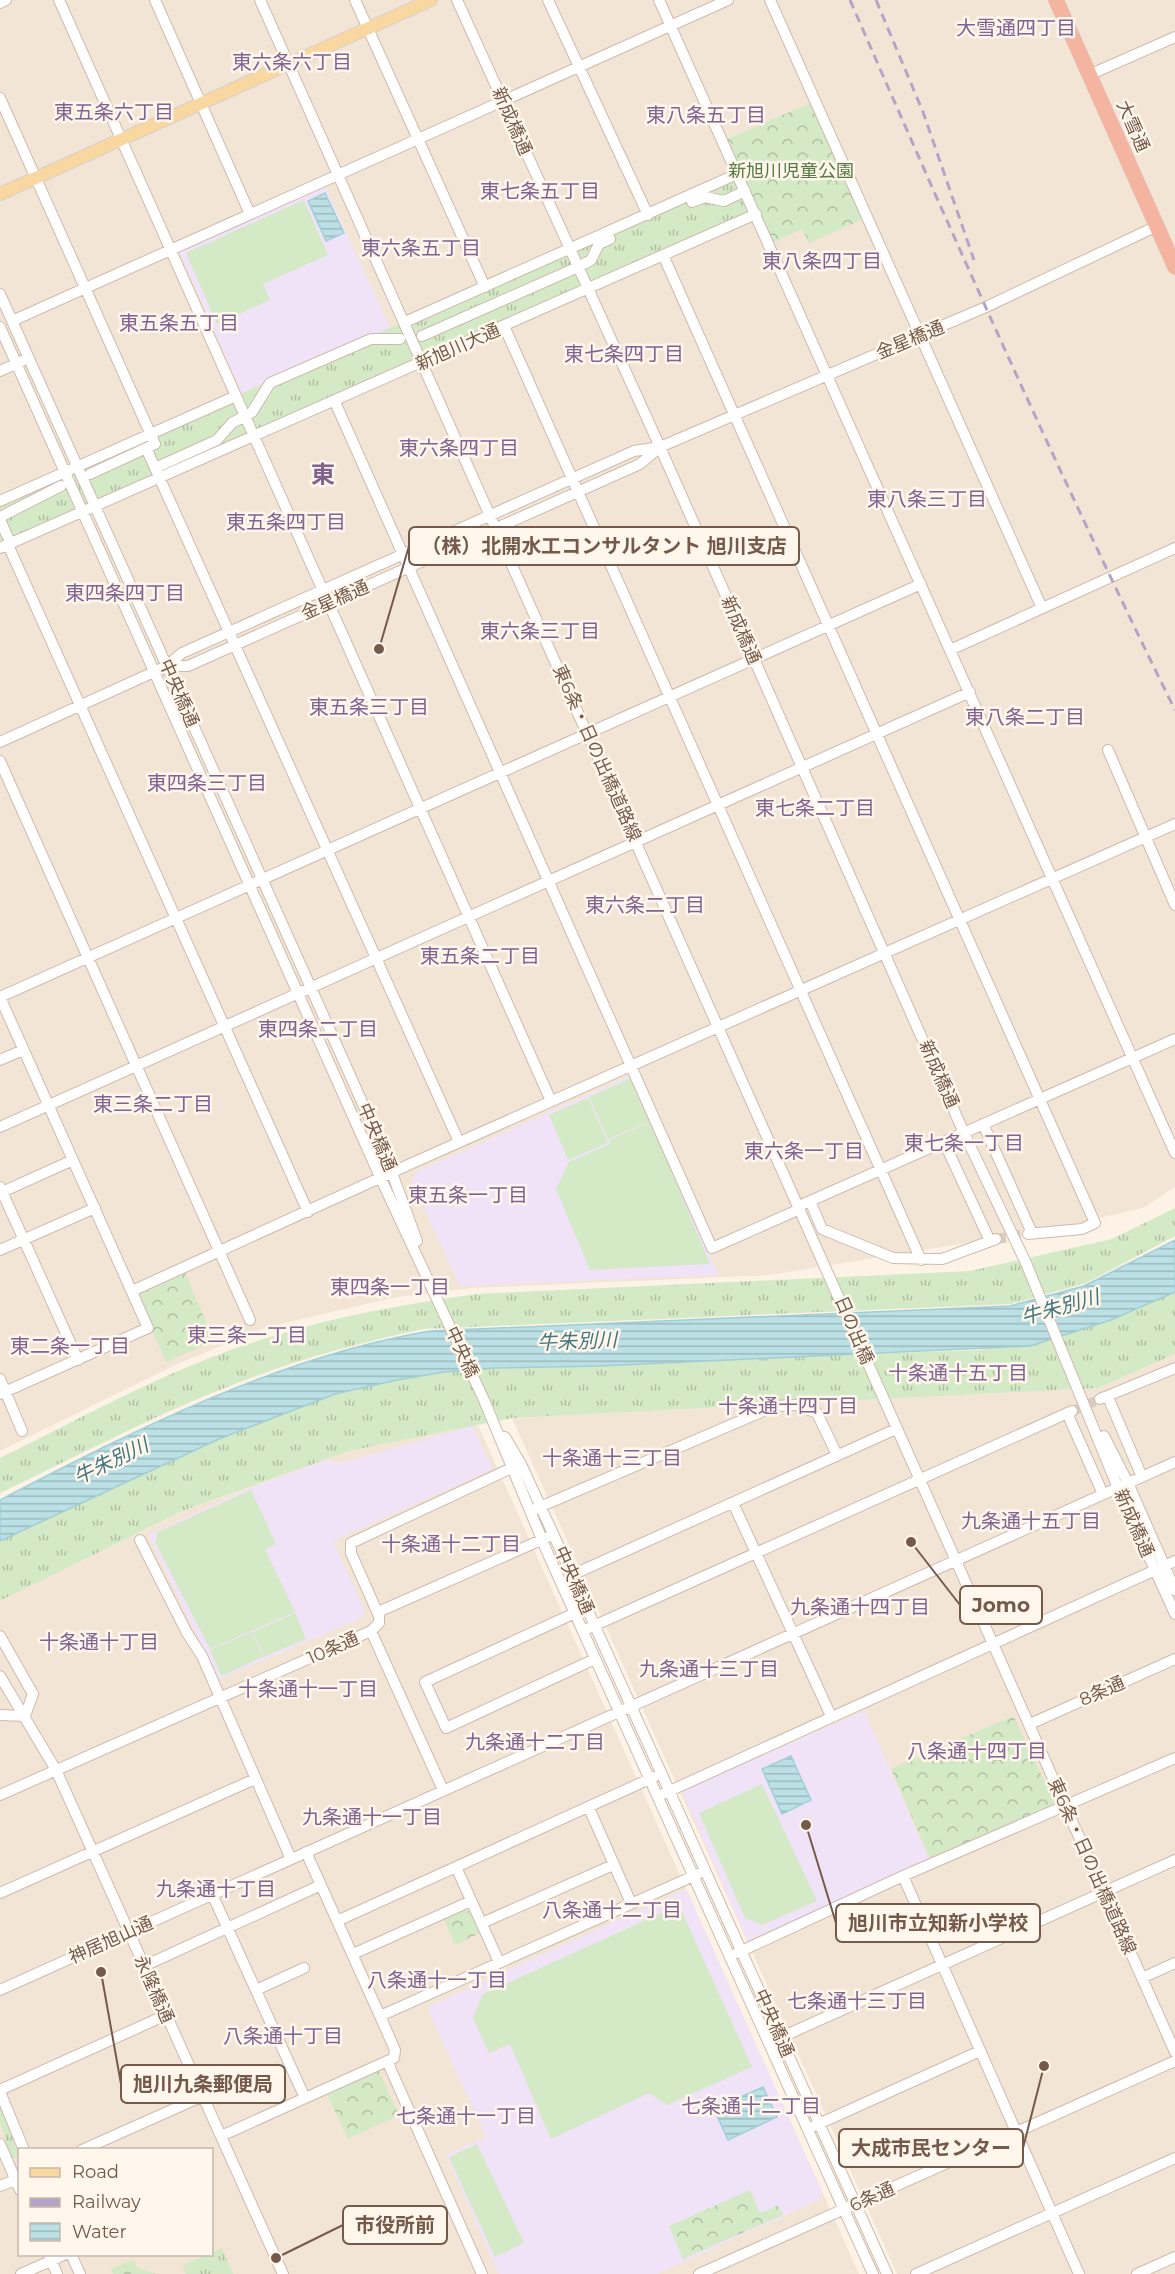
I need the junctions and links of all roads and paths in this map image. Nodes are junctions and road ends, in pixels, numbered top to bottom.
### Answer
1 (6, 0) edge
2 (59, 0) edge
3 (155, 0) edge
4 (260, 0) edge
5 (355, 0) edge
6 (431, 0) edge
7 (457, 0) edge
8 (548, 0) edge
9 (659, 0) edge
10 (728, 0) edge
11 (770, 0) edge
12 (1056, 0) edge
13 (0, 3) edge
14 (671, 26) junction
15 (368, 29) junction
16 (1175, 37) edge
17 (289, 64) junction
18 (578, 67) junction
19 (1089, 75) junction
20 (0, 98) edge
21 (502, 101) junction
22 (201, 104) junction
23 (418, 139) junction
24 (122, 140) junction
25 (737, 174) junction
26 (338, 175) junction
27 (36, 178) junction
28 (745, 191) junction
29 (0, 194) edge
30 (756, 213) junction
31 (250, 214) junction
32 (648, 215) junction
33 (1157, 226) junction
34 (171, 250) junction
35 (570, 250) junction
36 (663, 255) junction
37 (578, 267) junction
38 (1175, 267) edge
39 (485, 287) junction
40 (85, 289) junction
41 (587, 290) junction
42 (0, 294) edge
43 (12, 321) junction
44 (405, 322) junction
45 (504, 326) junction
46 (0, 327) edge
47 (422, 336) dead end
48 (921, 336) junction
49 (400, 339) dead end
50 (29, 358) junction
51 (423, 363) junction
52 (16, 364) junction
53 (0, 371) edge
54 (827, 374) junction
55 (236, 396) junction
56 (335, 402) junction
57 (245, 416) junction
58 (735, 416) junction
59 (151, 434) junction
60 (255, 437) junction
61 (660, 447) junction
62 (146, 448) junction
63 (78, 466) junction
64 (65, 472) junction
65 (157, 472) junction
66 (90, 474) dead end
67 (572, 479) junction
68 (61, 486) dead end
69 (578, 492) junction
70 (0, 501) edge
71 (95, 506) junction
72 (82, 512) junction
73 (490, 515) junction
74 (0, 518) edge
75 (496, 528) junction
76 (6, 546) edge
77 (1175, 548) edge
78 (403, 554) junction
79 (409, 567) junction
80 (921, 584) junction
81 (323, 590) junction
82 (329, 603) junction
83 (1042, 608) junction
84 (828, 626) junction
85 (229, 632) junction
86 (235, 645) junction
87 (950, 650) junction
88 (754, 660) junction
89 (167, 666) junction
90 (154, 672) junction
91 (970, 692) junction
92 (670, 697) junction
93 (80, 706) junction
94 (588, 734) junction
95 (878, 735) junction
96 (0, 742) edge
97 (1108, 750) dead end
98 (0, 760) edge
99 (801, 767) junction
100 (500, 772) junction
101 (719, 805) junction
102 (421, 809) junction
103 (1175, 824) edge
104 (1144, 837) junction
105 (636, 842) junction
106 (328, 851) junction
107 (1052, 878) junction
108 (263, 880) junction
109 (550, 880) junction
110 (250, 885) junction
111 (1175, 905) edge
112 (469, 916) junction
113 (176, 918) junction
114 (960, 920) junction
115 (885, 953) junction
116 (89, 958) junction
117 (376, 958) junction
118 (311, 987) junction
119 (801, 992) junction
120 (298, 993) junction
121 (0, 997) edge
122 (719, 1026) junction
123 (224, 1027) junction
124 (1175, 1039) edge
125 (23, 1050) junction
126 (1133, 1058) junction
127 (0, 1060) edge
128 (137, 1065) junction
129 (632, 1065) junction
130 (1041, 1099) junction
131 (551, 1101) junction
132 (48, 1105) junction
133 (983, 1124) junction
134 (0, 1127) edge
135 (964, 1132) junction
136 (459, 1142) junction
137 (944, 1142) junction
138 (1175, 1153) edge
139 (73, 1160) junction
140 (881, 1170) junction
141 (393, 1173) junction
142 (381, 1179) junction
143 (1, 1191) edge
144 (810, 1201) junction
145 (800, 1207) junction
146 (95, 1208) junction
147 (308, 1212) junction
148 (24, 1239) junction
149 (0, 1250) edge
150 (220, 1252) junction
151 (921, 1260) junction
152 (831, 1278) joint
153 (132, 1291) junction
154 (440, 1303) junction
155 (250, 1320) dead end
156 (78, 1360) junction
157 (1175, 1368) edge
158 (0, 1379) edge
159 (3, 1393) edge
160 (484, 1400) joint
161 (891, 1417) joint
162 (896, 1429) junction
163 (22, 1431) dead end
164 (837, 1455) junction
165 (1175, 1462) edge
166 (516, 1466) junction
167 (1142, 1477) junction
168 (919, 1480) junction
169 (1123, 1485) junction
170 (1103, 1494) junction
171 (733, 1503) junction
172 (540, 1506) junction
173 (529, 1511) junction
174 (553, 1534) junction
175 (542, 1539) junction
176 (140, 1540) dead end
177 (755, 1554) junction
178 (955, 1561) junction
179 (1165, 1566) edge
180 (572, 1575) junction
181 (1175, 1590) edge
182 (378, 1612) junction
183 (575, 1613) junction
184 (1175, 1614) edge
185 (594, 1626) junction
186 (371, 1631) junction
187 (583, 1631) junction
188 (792, 1634) junction
189 (0, 1636) edge
190 (992, 1643) junction
191 (595, 1659) junction
192 (1175, 1659) edge
193 (0, 1676) edge
194 (220, 1698) junction
195 (631, 1706) junction
196 (619, 1712) junction
197 (0, 1715) edge
198 (25, 1716) junction
199 (831, 1716) junction
200 (1030, 1724) junction
201 (1175, 1758) edge
202 (56, 1770) junction
203 (661, 1773) junction
204 (255, 1779) junction
205 (650, 1779) junction
206 (443, 1791) junction
207 (669, 1791) junction
208 (0, 1795) edge
209 (658, 1797) junction
210 (1066, 1806) junction
211 (589, 1808) junction
212 (93, 1852) junction
213 (306, 1852) junction
214 (291, 1859) junction
215 (1175, 1860) edge
216 (613, 1865) junction
217 (456, 1867) junction
218 (705, 1870) junction
219 (694, 1876) junction
220 (903, 1876) junction
221 (321, 1885) junction
222 (1104, 1892) junction
223 (0, 1893) edge
224 (212, 1894) junction
225 (471, 1900) junction
226 (631, 1904) junction
227 (337, 1921) junction
228 (482, 1923) junction
229 (228, 1929) junction
230 (129, 1932) junction
231 (741, 1951) junction
232 (353, 1954) junction
233 (730, 1956) junction
234 (499, 1962) junction
235 (942, 1963) junction
236 (1175, 1963) edge
237 (144, 1966) junction
238 (304, 1968) dead end
239 (1142, 1978) junction
240 (0, 1990) edge
241 (256, 1990) junction
242 (166, 2014) junction
243 (380, 2016) junction
244 (781, 2038) junction
245 (769, 2043) junction
246 (980, 2051) junction
247 (1175, 2052) edge
248 (387, 2061) junction
249 (1175, 2061) edge
250 (0, 2091) edge
251 (203, 2096) junction
252 (305, 2098) junction
253 (819, 2124) junction
254 (808, 2129) junction
255 (1016, 2132) junction
256 (221, 2136) junction
257 (0, 2144) edge
258 (23, 2148) edge
259 (86, 2148) edge
260 (1175, 2158) edge
261 (18, 2182) edge
262 (0, 2186) edge
263 (856, 2204) junction
264 (844, 2209) junction
265 (1052, 2213) junction
266 (72, 2256) edge
267 (1175, 2257) edge
268 (50, 2258) edge
269 (21, 2274) edge
270 (57, 2274) edge
271 (80, 2274) edge
272 (283, 2274) edge
273 (482, 2274) edge
274 (699, 2274) edge
275 (873, 2274) edge
276 (887, 2274) edge
277 (916, 2274) edge
278 (1079, 2274) edge
279 (1137, 2274) edge

1 - 13 street
2 - 24 street
3 - 22 street
4 - 17 street, 東6条・日の出橋道路線
5 - 15 street
6 - 15 main road
7 - 21 street, 新成橋通
8 - 18 street
9 - 14 street
10 - 14 street
11 - 48 street
12 - 19 highway, 大雪通
14 - 18 street
14 - 25 street
15 - 17 main road
15 - 23 street
16 - 19 street
17 - 22 main road
17 - 26 street, 東6条・日の出橋道路線
18 - 21 street
18 - 32 street
19 - 33 highway, 大雪通
20 - 27 street
21 - 23 street
21 - 35 street, 新成橋通
22 - 24 main road
22 - 31 street
23 - 26 street
23 - 39 street
24 - 27 main road
24 - 34 street
25 - 28 street
25 - 32 street
26 - 31 street
26 - 44 street, 東6条・日の出橋道路線
27 - 29 main road
27 - 40 street
28 - 30 street
28 - 37 street, 新旭川大通
30 - 36 street, 新旭川大通
30 - 54 street
31 - 34 street
32 - 35 street
33 - 38 highway, 大雪通
33 - 48 street, 金星橋通
34 - 40 street
34 - 55 street
35 - 37 street, 新成橋通
35 - 39 street
36 - 41 street, 新旭川大通
36 - 58 street
37 - 41 street, 新成橋通
37 - 47 street, 新旭川大通
39 - 44 street
40 - 43 street
40 - 59 street
41 - 45 street, 新旭川大通
41 - 61 street, 新成橋通
42 - 43 street, 中央橋通
43 - 50 street, 中央橋通
44 - 51 street, 東6条・日の出橋道路線
45 - 51 street, 新旭川大通
45 - 67 street
46 - 52 street, 中央橋通
48 - 54 street, 金星橋通
48 - 83 street
49 - 57 street, 新旭川大通
50 - 52 street
50 - 63 street, 中央橋通
51 - 56 street, 新旭川大通
51 - 73 street, 東6条・日の出橋道路線
52 - 53 street
52 - 64 street, 中央橋通
54 - 58 street, 金星橋通
54 - 80 street
55 - 57 street
55 - 59 street
56 - 60 street, 新旭川大通
56 - 78 street
57 - 60 street
57 - 65 street, 新旭川大通
58 - 61 street, 金星橋通
58 - 84 street
59 - 62 street
59 - 63 street
60 - 65 street, 新旭川大通
60 - 81 street
61 - 67 street, 金星橋通
61 - 69 street, 金星橋通
61 - 88 street, 新成橋通
62 - 65 street
62 - 66 street
63 - 64 street
63 - 71 street, 中央橋通
64 - 70 street
64 - 72 street, 中央橋通
65 - 71 street, 新旭川大通
65 - 85 street
67 - 69 street
67 - 73 street, 金星橋通
68 - 74 street
69 - 75 street, 金星橋通
69 - 92 street
71 - 72 street, 新旭川大通
71 - 89 street, 中央橋通
72 - 76 street, 新旭川大通
72 - 90 street, 中央橋通
73 - 75 street, 東6条・日の出橋道路線
73 - 78 street, 金星橋通
74 - 76 street
75 - 79 street, 金星橋通
75 - 94 street, 東6条・日の出橋道路線
76 - 93 street
77 - 83 street
78 - 79 street
78 - 81 street, 金星橋通
79 - 82 street, 金星橋通
79 - 100 street
80 - 84 street
80 - 87 street
81 - 82 street
81 - 85 street, 金星橋通
82 - 86 street, 金星橋通
82 - 102 street
83 - 87 street
84 - 88 street
84 - 95 street
85 - 86 street
85 - 89 street, 金星橋通
86 - 89 street, 金星橋通
86 - 106 street
87 - 91 street
88 - 92 street
88 - 99 street, 新成橋通
89 - 90 street, 金星橋通
89 - 108 street, 中央橋通
90 - 93 street, 金星橋通
90 - 110 street, 中央橋通
91 - 95 street
91 - 107 street
92 - 94 street
92 - 101 street
93 - 96 street, 金星橋通
93 - 113 street
94 - 100 street
94 - 105 street, 東6条・日の出橋道路線
95 - 99 street
95 - 114 street
97 - 104 street
98 - 116 street
99 - 101 street
99 - 115 street, 新成橋通
100 - 102 street
100 - 109 street
101 - 105 street
101 - 119 street
102 - 106 street
102 - 112 street
103 - 104 street
104 - 107 street
104 - 111 street
105 - 109 street
105 - 122 street, 東6条・日の出橋道路線
106 - 108 street
106 - 117 street
107 - 114 street
107 - 126 street
108 - 110 street
108 - 118 street, 中央橋通
109 - 112 street
109 - 129 street
110 - 113 street
110 - 120 street, 中央橋通
112 - 117 street
112 - 131 street
113 - 116 street
113 - 123 street
114 - 115 street
114 - 130 street
115 - 119 street
115 - 135 street, 新成橋通
116 - 121 street
116 - 128 street
117 - 118 street
117 - 136 street
118 - 120 street
118 - 141 street, 中央橋通
119 - 122 street
119 - 140 street
120 - 123 street
120 - 142 street, 中央橋通
121 - 125 street
122 - 129 street
122 - 145 street, 東6条・日の出橋道路線
123 - 128 street
123 - 147 street
124 - 126 street
125 - 127 street
125 - 132 street
126 - 130 street
126 - 138 street
128 - 132 street
128 - 150 street
129 - 131 street
129 - 145 street
130 - 133 street
130 - 133 street
131 - 136 street
132 - 134 street
132 - 139 street
133 - 135 street
135 - 137 street
135 - 169 street, 新成橋通
136 - 141 street
137 - 140 street
137 - 151 street
139 - 143 street
139 - 146 street
140 - 144 street
140 - 151 street
141 - 142 street
141 - 154 street, 中央橋通
142 - 147 street
142 - 154 street, 中央橋通
143 - 148 street
144 - 145 street
144 - 151 street
145 - 152 street, 東6条・日の出橋道路線
146 - 148 street
146 - 153 street
147 - 150 street
148 - 149 street
148 - 156 street
150 - 153 street
150 - 155 street
152 - 161 street, 日の出橋
153 - 156 street
154 - 160 street, 中央橋
156 - 159 street
157 - 167 street
158 - 159 street
159 - 163 street
160 - 166 street, 中央橋通
161 - 162 street, 東6条・日の出橋道路線
162 - 164 street
162 - 168 street, 東6条・日の出橋道路線
164 - 171 street
164 - 172 street
165 - 167 street, 神居旭山通
166 - 172 street, 中央橋通
166 - 173 street, 中央橋通
166 - 182 street
167 - 169 street, 神居旭山通
168 - 170 street
168 - 177 street
168 - 178 street, 東6条・日の出橋道路線
169 - 170 street, 神居旭山通
169 - 179 street, 新成橋通
170 - 178 street, 神居旭山通
171 - 177 street
171 - 180 street
172 - 173 street
172 - 174 street, 中央橋通
173 - 175 street, 中央橋通
174 - 175 street
174 - 180 street, 中央橋通
175 - 182 street
175 - 183 street, 中央橋通
176 - 194 street
177 - 185 street
177 - 188 street
178 - 188 street, 神居旭山通
178 - 190 street, 東6条・日の出橋道路線
179 - 181 street, 新成橋通
179 - 184 street, 新成橋通
179 - 190 street
180 - 185 street, 中央橋通
182 - 186 street, 10条通
183 - 187 street, 中央橋通
183 - 191 street
185 - 187 street
185 - 195 street, 中央橋通
186 - 194 street, 10条通
186 - 206 street
187 - 191 street, 中央橋通
188 - 195 street, 神居旭山通
188 - 199 street
189 - 198 street
190 - 199 street
190 - 200 street, 東6条・日の出橋道路線
191 - 196 street, 中央橋通
192 - 200 street, 8条通
193 - 198 street, 永隆橋通
194 - 202 street, 10条通
194 - 204 street
195 - 196 street, 神居旭山通
195 - 203 street, 中央橋通
196 - 205 street, 中央橋通
196 - 206 street, 神居旭山通
197 - 198 street
198 - 202 street, 永隆橋通
199 - 207 street
200 - 210 street, 東6条・日の出橋道路線
201 - 210 street
202 - 208 street, 10条通
202 - 212 street, 永隆橋通
203 - 205 street
203 - 207 street, 中央橋通
204 - 212 street
204 - 214 street
205 - 209 street, 中央橋通
205 - 211 street
206 - 213 street, 神居旭山通
207 - 209 street
207 - 218 street, 中央橋通
209 - 219 street, 中央橋通
210 - 220 street
210 - 222 street, 東6条・日の出橋道路線
211 - 216 street
211 - 217 street
212 - 223 street
212 - 230 street, 永隆橋通
213 - 214 street, 神居旭山通
213 - 221 street
214 - 224 street, 神居旭山通
215 - 222 street
216 - 226 street
216 - 228 street
217 - 225 street
217 - 227 street
218 - 219 street
218 - 231 street, 中央橋通
219 - 226 street
219 - 233 street, 中央橋通
220 - 231 street
220 - 235 street
221 - 227 street
221 - 229 street
222 - 235 street
222 - 239 street, 東6条・日の出橋道路線
224 - 229 street
224 - 230 street, 神居旭山通
225 - 228 street
225 - 232 street
226 - 234 street
227 - 232 street
228 - 234 street
229 - 237 street
229 - 241 street
230 - 237 street, 永隆橋通
230 - 240 street, 神居旭山通
231 - 233 street
231 - 244 street, 中央橋通
232 - 243 street
233 - 245 street, 中央橋通
234 - 243 street
235 - 244 street
235 - 246 street
236 - 239 street
237 - 242 street, 永隆橋通
238 - 241 street
239 - 247 street, 東6条・日の出橋道路線
241 - 252 street
242 - 250 street
242 - 251 street, 永隆橋通
243 - 248 street
244 - 245 street
244 - 253 street, 中央橋通
245 - 254 street, 中央橋通
246 - 253 street
246 - 255 street
248 - 252 street
248 - 273 street
249 - 255 street, 6条通
250 - 258 street
251 - 256 street, 永隆橋通
251 - 259 street
252 - 256 street
253 - 254 street
253 - 263 street, 中央橋通
254 - 264 street, 中央橋通
255 - 263 street, 6条通
255 - 265 street
256 - 272 street, 永隆橋通
257 - 261 street
260 - 265 street
261 - 262 street
263 - 264 street, 6条通
263 - 276 street, 中央橋通
264 - 274 street, 6条通
264 - 275 street, 中央橋通
265 - 277 street
265 - 278 street
266 - 271 street
267 - 279 street
268 - 269 street
268 - 270 street

